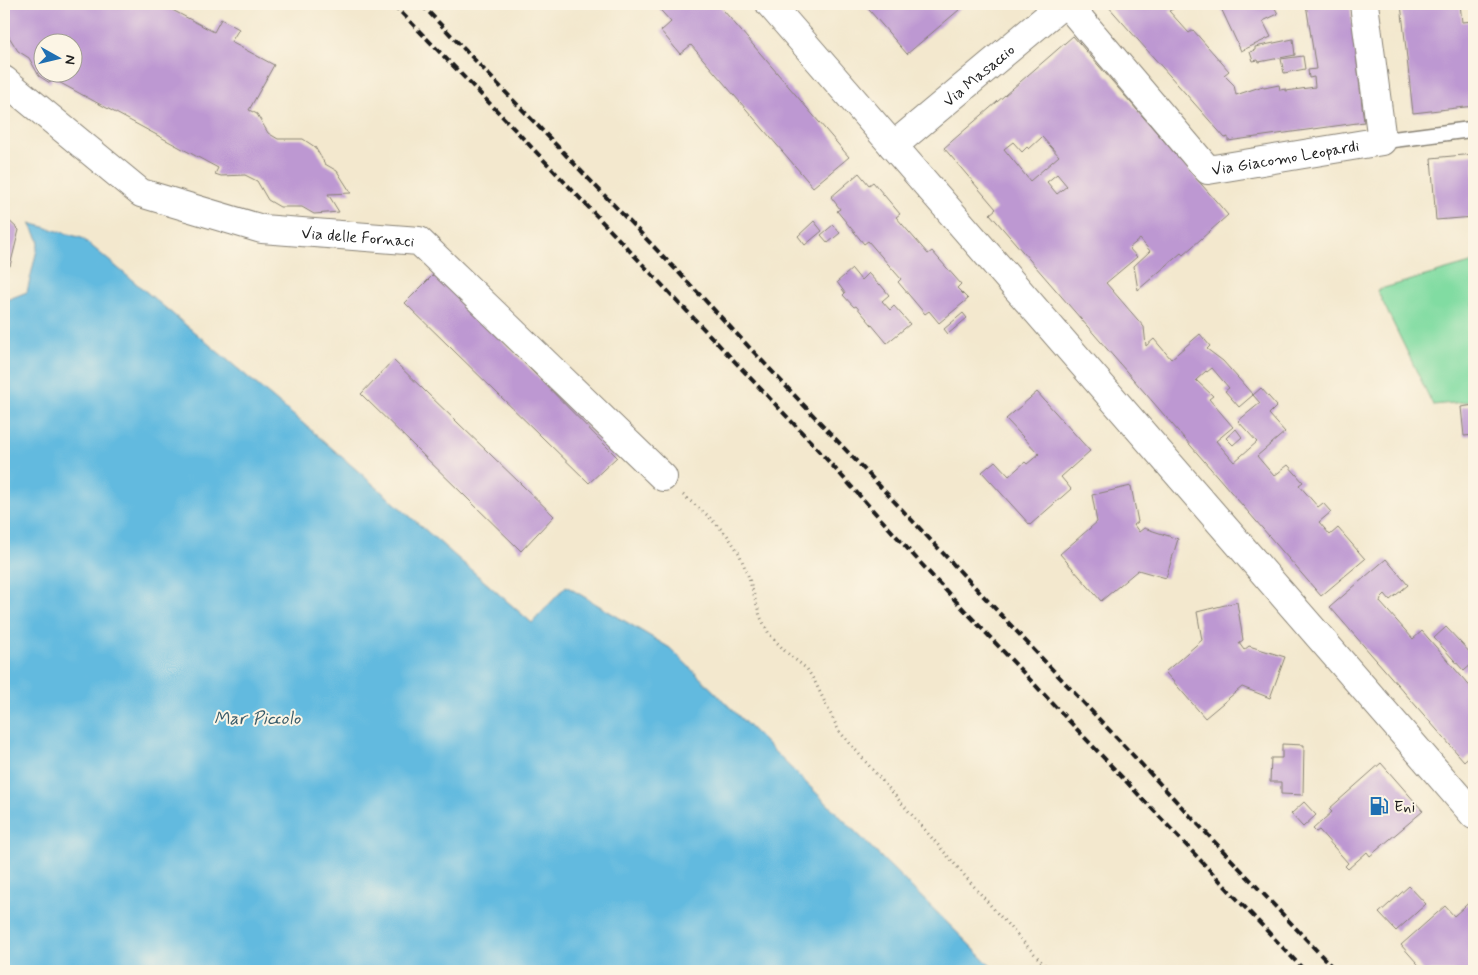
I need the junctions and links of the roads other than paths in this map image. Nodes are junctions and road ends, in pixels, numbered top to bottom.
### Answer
1 (770, 4) edge
2 (1063, 4) edge
3 (1067, 4) edge
4 (1364, 4) edge
5 (4, 80) edge
6 (1474, 129) edge
7 (1382, 141) junction
8 (893, 146) junction
9 (663, 477) road end
10 (1471, 806) edge

1 - 8 street
2 - 8 street, Via Masaccio
3 - 7 street, Via Giacomo Leopardi
4 - 7 street, Via Giacomo Leopardi
5 - 9 street, Via delle Fornaci
6 - 7 lane
8 - 10 street

